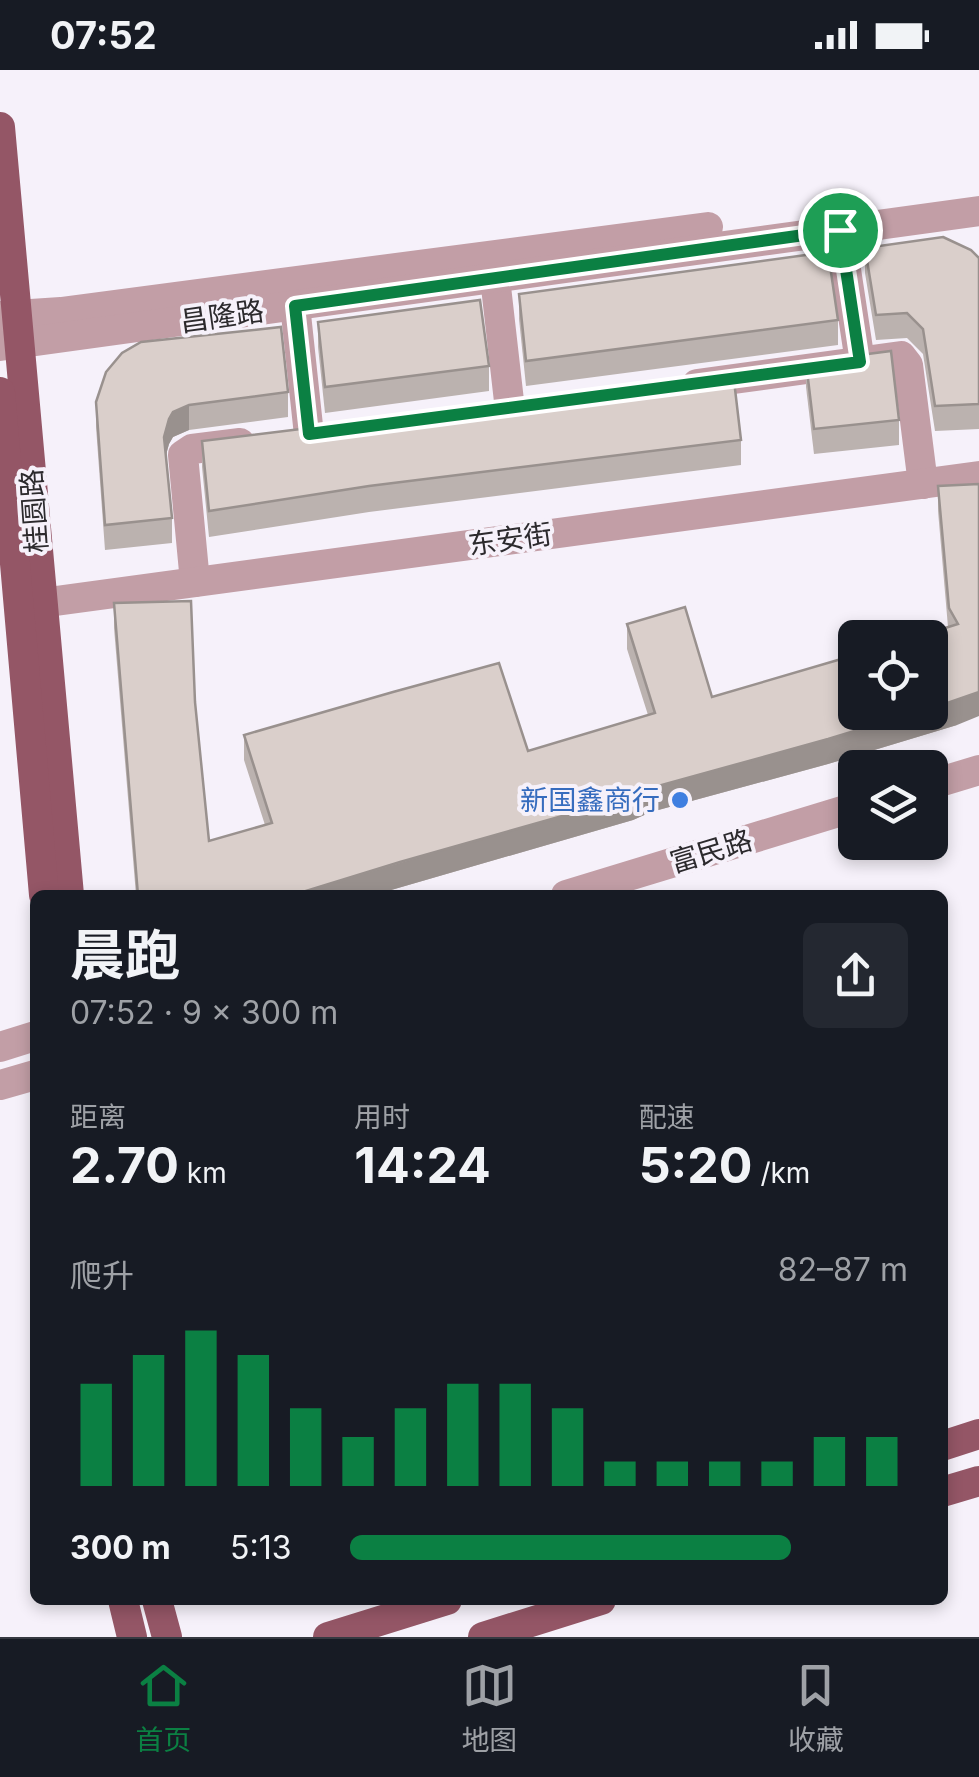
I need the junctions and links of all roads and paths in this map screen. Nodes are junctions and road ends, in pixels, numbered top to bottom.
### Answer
1 (0, 127) edge
2 (979, 192) edge
3 (979, 211) edge
4 (840, 230) junction
5 (495, 278) junction
6 (295, 306) junction
7 (9, 330) edge
8 (860, 362) junction
9 (666, 388) edge
10 (0, 392) edge
11 (474, 414) edge
12 (346, 430) edge
13 (290, 437) junction
14 (979, 476) edge
15 (922, 484) junction
16 (195, 582) junction
17 (41, 603) junction
18 (979, 770) edge
19 (948, 779) edge
20 (979, 791) edge
21 (948, 800) edge
22 (838, 812) edge
23 (838, 834) edge
24 (44, 890) edge
25 (69, 890) edge
26 (582, 890) edge
27 (653, 890) edge
28 (30, 1038) edge
29 (0, 1047) edge
30 (30, 1077) edge
31 (0, 1086) edge
32 (979, 1434) edge
33 (948, 1444) edge
34 (979, 1481) edge
35 (948, 1490) edge
36 (123, 1605) edge
37 (159, 1605) edge
38 (431, 1605) edge
39 (585, 1605) edge
40 (132, 1637) edge
41 (167, 1637) edge
42 (328, 1637) edge
43 (483, 1637) edge

1 - 7 main road, 桂圆路
2 - 7 street, 昌隆路
3 - 4 street, 昌隆路
4 - 5 street, 昌隆路
4 - 8 street
5 - 6 street, 昌隆路
5 - 11 street
6 - 7 street, 昌隆路
6 - 13 street
7 - 17 main road, 桂圆路
8 - 9 street
8 - 15 street
10 - 24 main road, 桂圆路
12 - 13 street
13 - 16 street
14 - 15 street, 东安街
15 - 16 street, 东安街
16 - 17 street, 东安街
17 - 25 main road, 桂圆路
18 - 19 street
20 - 21 street
22 - 26 street, 富民路
23 - 27 street, 富民路
28 - 29 street
30 - 31 street
32 - 33 main road
34 - 35 main road
36 - 40 main road
37 - 41 main road
38 - 42 main road
39 - 43 main road

